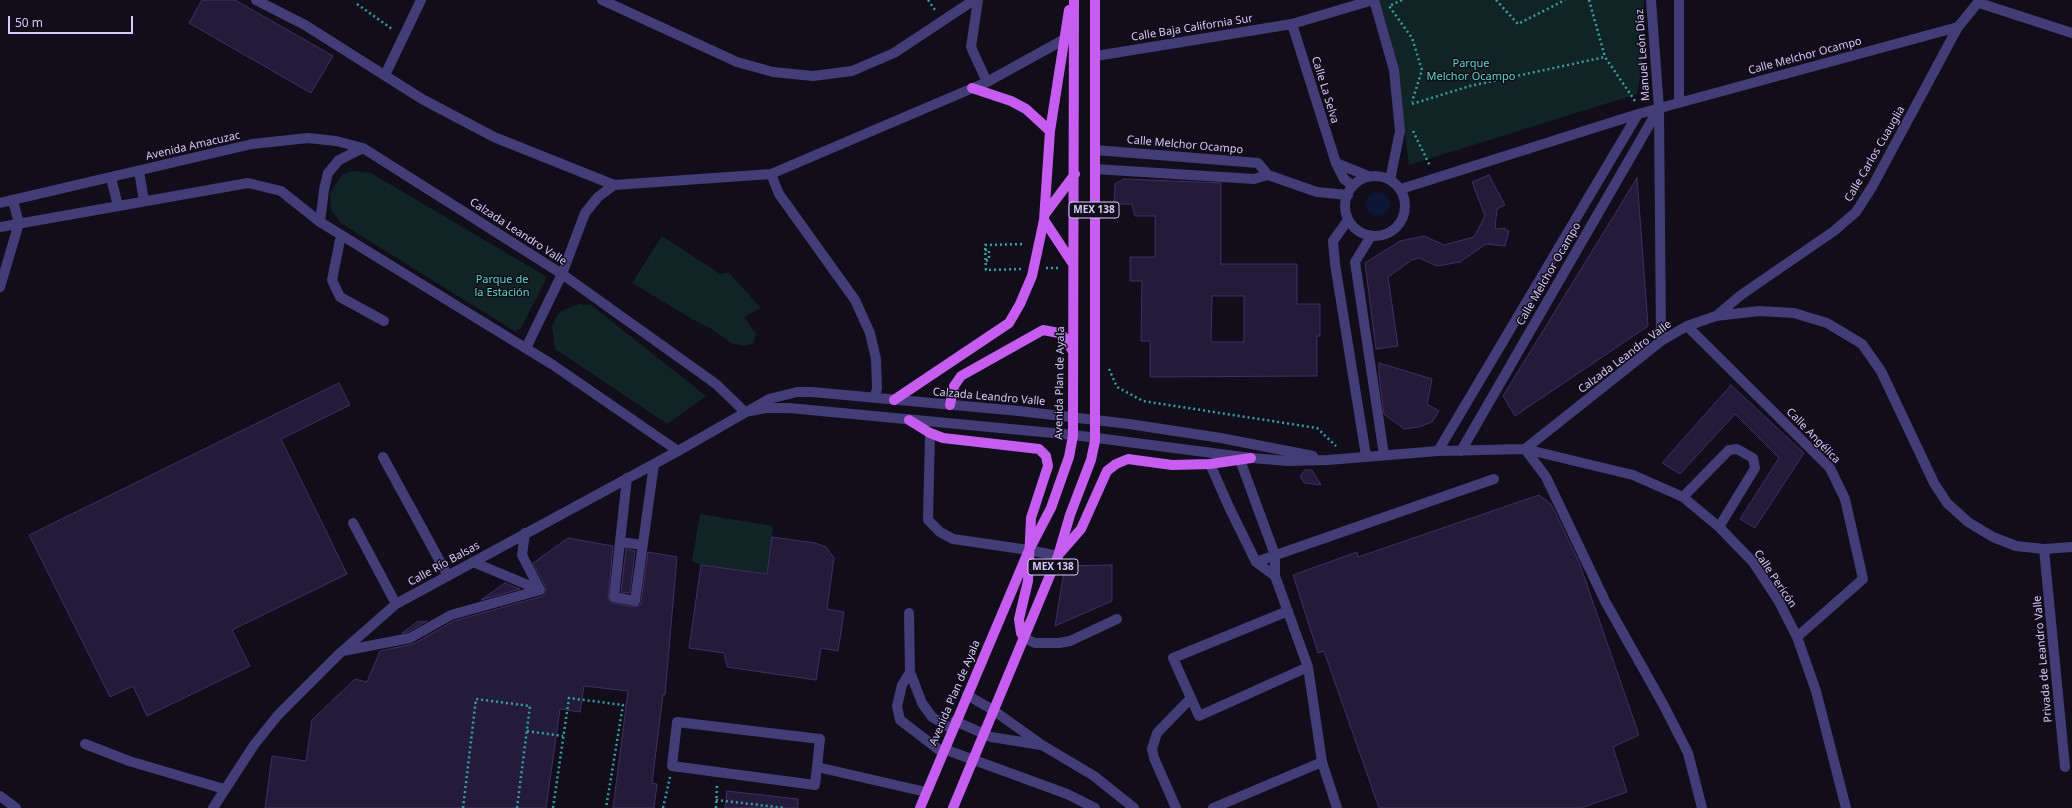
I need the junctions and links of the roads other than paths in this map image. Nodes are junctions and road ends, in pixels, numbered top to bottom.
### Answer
1 (256, 0) edge
2 (421, 0) edge
3 (974, 0) edge
4 (978, 0) edge
5 (1072, 0) edge
6 (1095, 0) edge
7 (1374, 0) edge
8 (1651, 0) edge
9 (1679, 0) edge
10 (607, 1) edge
11 (1978, 1) edge
12 (1292, 24) junction
13 (1958, 27) junction
14 (2072, 33) edge
15 (1063, 40) junction
16 (1096, 56) junction
17 (385, 75) junction
18 (987, 82) junction
19 (972, 88) junction
20 (1680, 102) junction
21 (1659, 108) junction
22 (1641, 113) junction
23 (1050, 131) junction
24 (252, 144) joint
25 (363, 148) junction
26 (1095, 150) junction
27 (1336, 163) junction
28 (1095, 169) junction
29 (139, 171) junction
30 (771, 174) junction
31 (1075, 174) junction
32 (1268, 175) junction
33 (1368, 176) junction
34 (111, 178) junction
35 (1390, 180) junction
36 (614, 185) junction
37 (1353, 186) junction
38 (1401, 189) junction
39 (1348, 195) junction
40 (12, 201) junction
41 (144, 201) junction
42 (0, 203) edge
43 (118, 206) junction
44 (1044, 217) junction
45 (1348, 220) junction
46 (320, 222) junction
47 (19, 223) junction
48 (1, 224) edge
49 (341, 235) junction
50 (1371, 236) junction
51 (1073, 264) junction
52 (562, 274) junction
53 (0, 287) edge
54 (1716, 316) junction
55 (384, 321) dead end
56 (1687, 326) junction
57 (1661, 341) junction
58 (526, 348) junction
59 (1072, 351) junction
60 (874, 398) junction
61 (894, 400) junction
62 (950, 405) junction
63 (745, 412) junction
64 (909, 420) junction
65 (930, 433) junction
66 (1526, 449) junction
67 (678, 451) junction
68 (1438, 451) junction
69 (1461, 451) junction
70 (1384, 455) junction
71 (1366, 456) junction
72 (383, 457) dead end
73 (1251, 458) junction
74 (1240, 460) junction
75 (1328, 460) junction
76 (654, 464) junction
77 (1210, 464) junction
78 (627, 478) junction
79 (1494, 479) dead end
80 (1683, 496) junction
81 (353, 523) dead end
82 (1719, 526) junction
83 (525, 533) junction
84 (620, 542) junction
85 (643, 545) junction
86 (2072, 547) edge
87 (2044, 549) junction
88 (1029, 550) junction
89 (1275, 554) junction
90 (1058, 556) junction
91 (473, 562) junction
92 (1256, 562) junction
93 (448, 576) junction
94 (1275, 576) junction
95 (540, 590) junction
96 (396, 604) junction
97 (1288, 611) junction
98 (909, 613) dead end
99 (1117, 619) dead end
100 (1797, 637) junction
101 (1024, 638) junction
102 (342, 651) junction
103 (1308, 667) junction
104 (910, 672) junction
105 (967, 695) junction
106 (1191, 698) junction
107 (993, 710) junction
108 (954, 725) junction
109 (984, 734) junction
110 (85, 744) dead end
111 (1042, 745) junction
112 (943, 750) junction
113 (974, 760) junction
114 (1322, 762) junction
115 (817, 768) junction
116 (2065, 768) dead end
117 (224, 789) junction
118 (926, 792) junction
119 (0, 796) edge
120 (16, 808) edge
121 (213, 808) edge
122 (920, 808) edge
123 (954, 808) edge
124 (1095, 808) edge
125 (1134, 808) edge
126 (1176, 808) edge
127 (1213, 808) edge
128 (1337, 808) edge
129 (1702, 808) edge
130 (1846, 808) edge

1 - 17 street
2 - 17 street
3 - 10 street
4 - 18 street
5 - 15 main road
5 - 31 main road, Avenida Plan de Ayala / MEX 138
6 - 16 main road, MEX 138
7 - 12 street, Calle Baja California Sur
7 - 35 street
8 - 21 street, Manuel León Díaz
9 - 20 street
11 - 13 street, Calle Carlos Cuauglia
11 - 14 street
12 - 16 street, Calle Baja California Sur
12 - 27 street, Calle La Selva
13 - 20 street, Calle Melchor Ocampo
13 - 54 street, Calle Carlos Cuauglia
15 - 18 street
15 - 23 main road
16 - 26 main road, MEX 138
17 - 36 street
18 - 19 street
19 - 23 main road
19 - 30 street
20 - 21 street, Calle Melchor Ocampo
21 - 22 street, Calle Melchor Ocampo
21 - 57 street
21 - 69 street, Calle Melchor Ocampo
22 - 38 street, Calle Melchor Ocampo
22 - 68 street, Calle Melchor Ocampo
23 - 44 main road
24 - 25 street, Calzada Leandro Valle
24 - 29 street, Avenida Amacuzac
25 - 46 street
25 - 52 street, Calzada Leandro Valle
26 - 28 main road, MEX 138
26 - 32 street, Calle Melchor Ocampo
27 - 33 street
27 - 37 street, Calle La Selva
28 - 32 street, Calle Melchor Ocampo
28 - 90 main road, MEX 138
29 - 34 street, Avenida Amacuzac
29 - 41 street, Avenida Amacuzac
30 - 36 street
30 - 60 street
31 - 44 main road
31 - 51 main road, Avenida Plan de Ayala / MEX 138
32 - 39 street, Calle Melchor Ocampo
33 - 35 street
33 - 37 street
34 - 40 street, Avenida Amacuzac
34 - 43 street
35 - 38 street
36 - 52 street
37 - 39 street
38 - 50 street
39 - 45 street
40 - 42 street, Avenida Amacuzac
40 - 47 street
41 - 43 street
41 - 46 street
43 - 47 street
44 - 51 main road
44 - 61 main road
45 - 50 street
45 - 71 street
46 - 49 street
47 - 48 street
47 - 53 street
49 - 55 street
49 - 58 street
50 - 70 street
51 - 59 main road, Avenida Plan de Ayala / MEX 138
52 - 58 street
52 - 63 street, Calzada Leandro Valle
54 - 56 street, Calzada Leandro Valle
54 - 87 street, Calzada Leandro Valle
56 - 57 street, Calzada Leandro Valle
56 - 100 street, Calle Angélica
57 - 66 street, Calzada Leandro Valle
58 - 67 street
59 - 62 main road
59 - 88 main road, Avenida Plan de Ayala / MEX 138
60 - 61 street, Calzada Leandro Valle
60 - 63 street, Calzada Leandro Valle
61 - 62 street, Calzada Leandro Valle
62 - 75 street, Calzada Leandro Valle
63 - 64 street, Calzada Leandro Valle
63 - 67 street, Calle Río Balsas
64 - 65 main road
64 - 73 street, Calzada Leandro Valle
65 - 88 street
65 - 88 main road
66 - 69 street, Calzada Leandro Valle
66 - 80 street, Calle Pericón
66 - 129 street
67 - 76 street, Calle Río Balsas
68 - 69 street, Calzada Leandro Valle
68 - 70 street, Calzada Leandro Valle
70 - 71 street, Calzada Leandro Valle
71 - 75 street, Calzada Leandro Valle
72 - 93 street
73 - 74 main road
73 - 75 street, Calzada Leandro Valle
74 - 77 main road
74 - 89 street
76 - 78 street, Calle Río Balsas
76 - 85 street
77 - 90 main road
77 - 92 street
78 - 83 street, Calle Río Balsas
78 - 84 street
79 - 89 street
80 - 82 street, Calle Pericón
80 - 82 street
81 - 96 street
82 - 100 street, Calle Pericón
83 - 91 street, Calle Río Balsas
83 - 95 street
84 - 85 street
84 - 85 street
86 - 87 street, Calzada Leandro Valle
87 - 116 street, Privada de Leandro Valle
88 - 90 street
88 - 101 main road
88 - 105 main road, Avenida Plan de Ayala / MEX 138
89 - 92 street
89 - 94 street
90 - 101 main road, MEX 138
91 - 93 street, Calle Río Balsas
91 - 95 street
92 - 94 street
93 - 96 street, Calle Río Balsas
94 - 97 street
95 - 102 street
96 - 102 street, Calle Río Balsas
97 - 103 street
97 - 106 street
98 - 104 street
99 - 101 street
100 - 130 street, Calle Pericón
101 - 107 main road, MEX 138
102 - 117 street, Calle Río Balsas
103 - 106 street
103 - 114 street
104 - 108 street
104 - 112 street
105 - 107 street
105 - 108 main road, Avenida Plan de Ayala / MEX 138
106 - 126 street
107 - 109 main road, MEX 138
107 - 111 street
108 - 109 street
108 - 112 main road, Avenida Plan de Ayala / MEX 138
109 - 111 street
109 - 113 main road, MEX 138
110 - 117 street
111 - 125 street
112 - 113 street
112 - 118 main road, Avenida Plan de Ayala / MEX 138
113 - 123 main road, MEX 138
113 - 124 street
114 - 127 street
114 - 128 street
115 - 115 street
115 - 118 street
117 - 121 street, Calle Río Balsas
118 - 122 main road, Avenida Plan de Ayala / MEX 138
119 - 120 street

